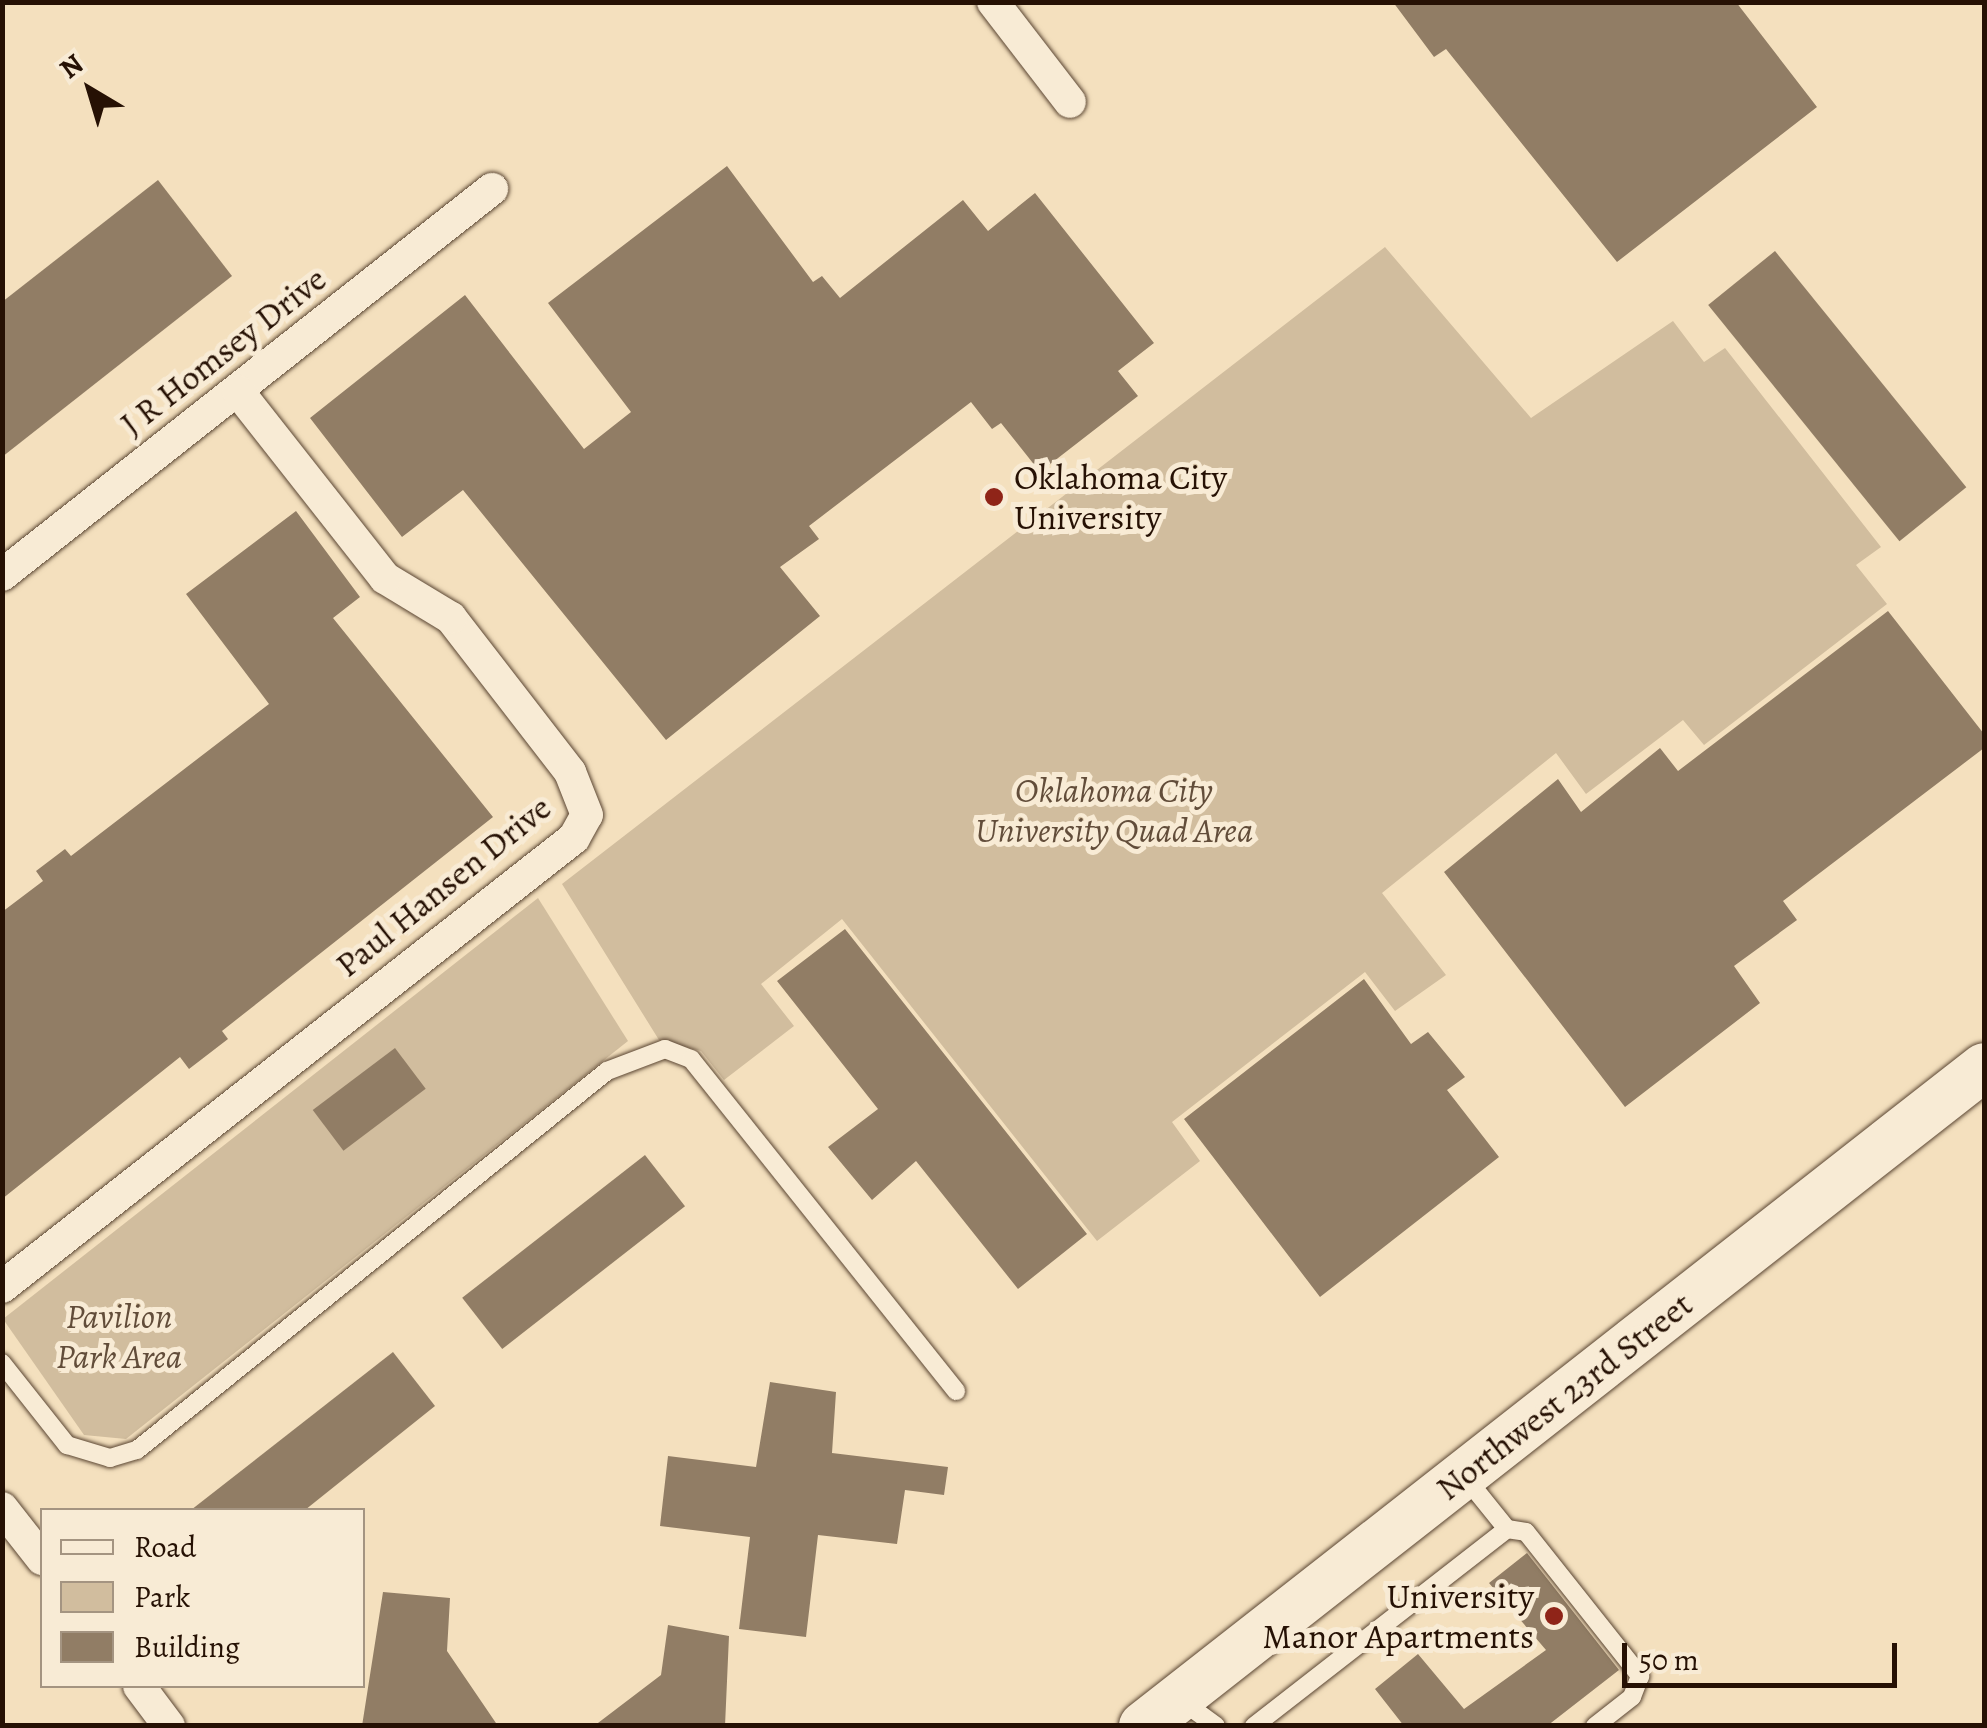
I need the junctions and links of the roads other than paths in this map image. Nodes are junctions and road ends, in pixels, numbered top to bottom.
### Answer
1 (993, 2) edge
2 (1070, 102) dead end
3 (492, 188) dead end
4 (238, 391) junction
5 (2, 575) edge
6 (1984, 1067) edge
7 (2, 1287) edge
8 (2, 1362) edge
9 (956, 1392) dead end
10 (1463, 1475) junction
11 (2, 1508) edge
12 (1507, 1529) junction
13 (40, 1556) edge
14 (140, 1688) edge
15 (1160, 1712) edge
16 (169, 1726) edge
17 (1216, 1726) edge
18 (1254, 1726) edge
19 (1595, 1726) edge

1 - 2 street
3 - 4 street, J R Homsey Drive
4 - 5 street, J R Homsey Drive
4 - 7 street, Paul Hansen Drive
6 - 10 main road, Northwest 23rd Street
8 - 9 lane
10 - 12 lane
10 - 15 main road, Northwest 23rd Street
11 - 13 street
12 - 18 lane
12 - 19 lane
14 - 16 street
15 - 17 lane

